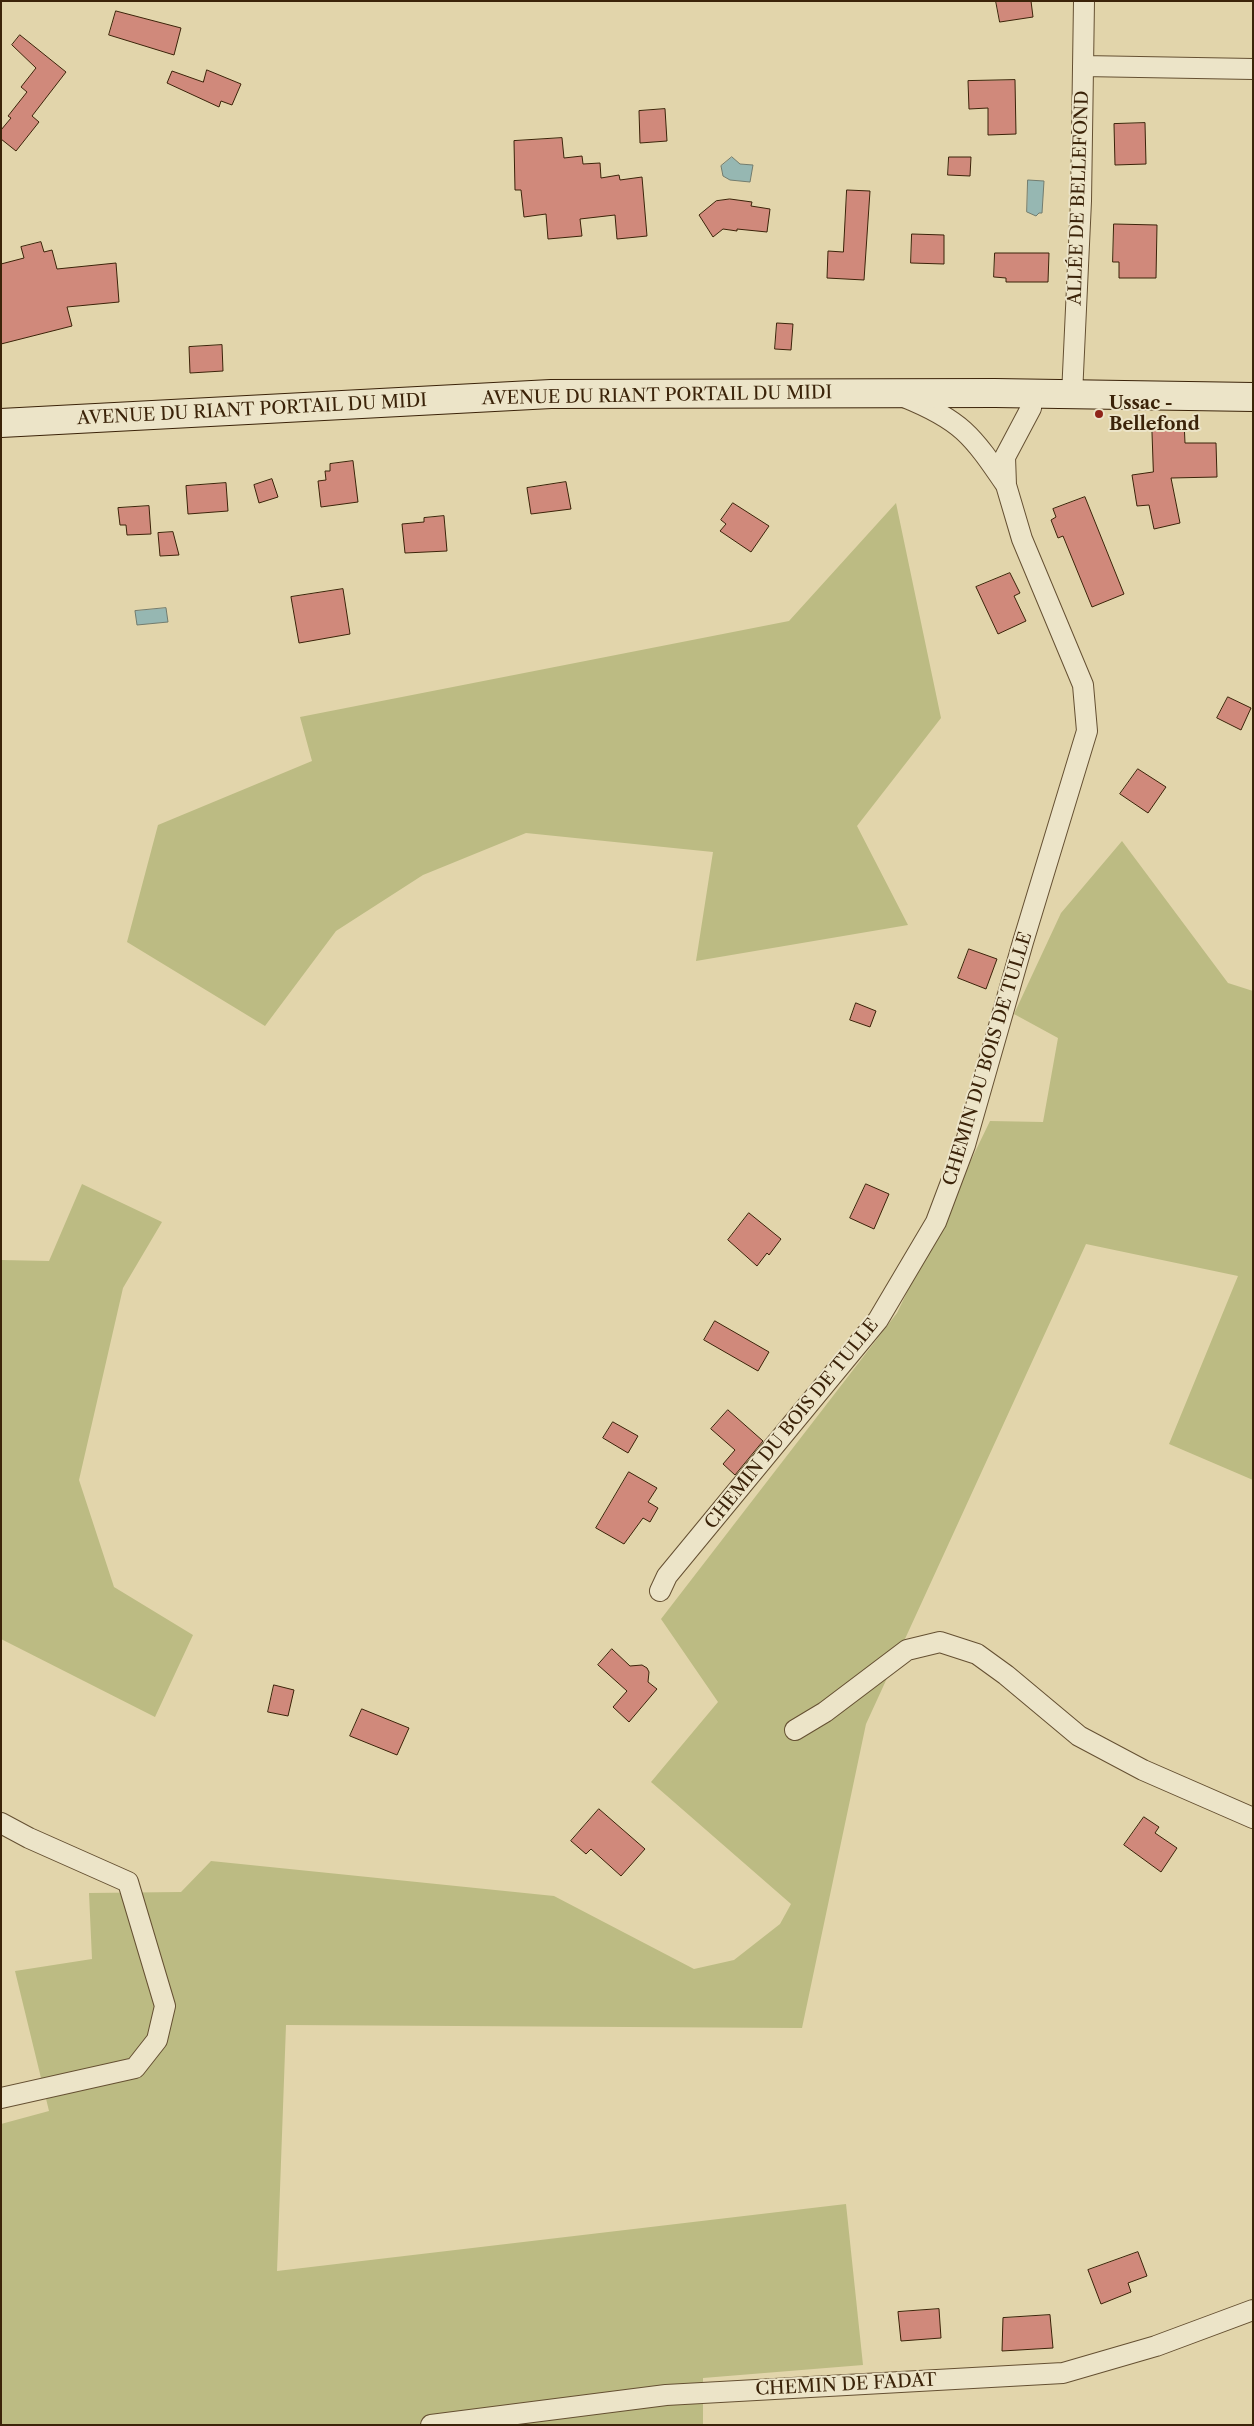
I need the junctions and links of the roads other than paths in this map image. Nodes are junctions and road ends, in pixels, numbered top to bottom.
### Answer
1 (1084, 1) edge
2 (1083, 66) junction
3 (1253, 69) edge
4 (895, 393) junction
5 (1033, 394) junction
6 (1072, 395) junction
7 (1253, 397) edge
8 (1, 423) edge
9 (1006, 485) junction
10 (660, 1591) dead end
11 (795, 1730) dead end
12 (1253, 1818) edge
13 (1, 1823) edge
14 (1, 2098) edge
15 (1253, 2310) edge
16 (431, 2425) edge

1 - 2 street, ALLÉE DE BELLEFOND
2 - 3 street
2 - 6 street, ALLÉE DE BELLEFOND
4 - 5 main road, AVENUE DU RIANT PORTAIL DU MIDI
4 - 8 main road, AVENUE DU RIANT PORTAIL DU MIDI
4 - 9 street, CHEMIN DU BOIS DE TULLE
5 - 6 main road, AVENUE DU RIANT PORTAIL DU MIDI
5 - 9 street, CHEMIN DU BOIS DE TULLE
6 - 7 main road, AVENUE DU RIANT PORTAIL DU MIDI
9 - 10 street, CHEMIN DU BOIS DE TULLE
11 - 12 street
13 - 14 street
15 - 16 street, CHEMIN DE FADAT

